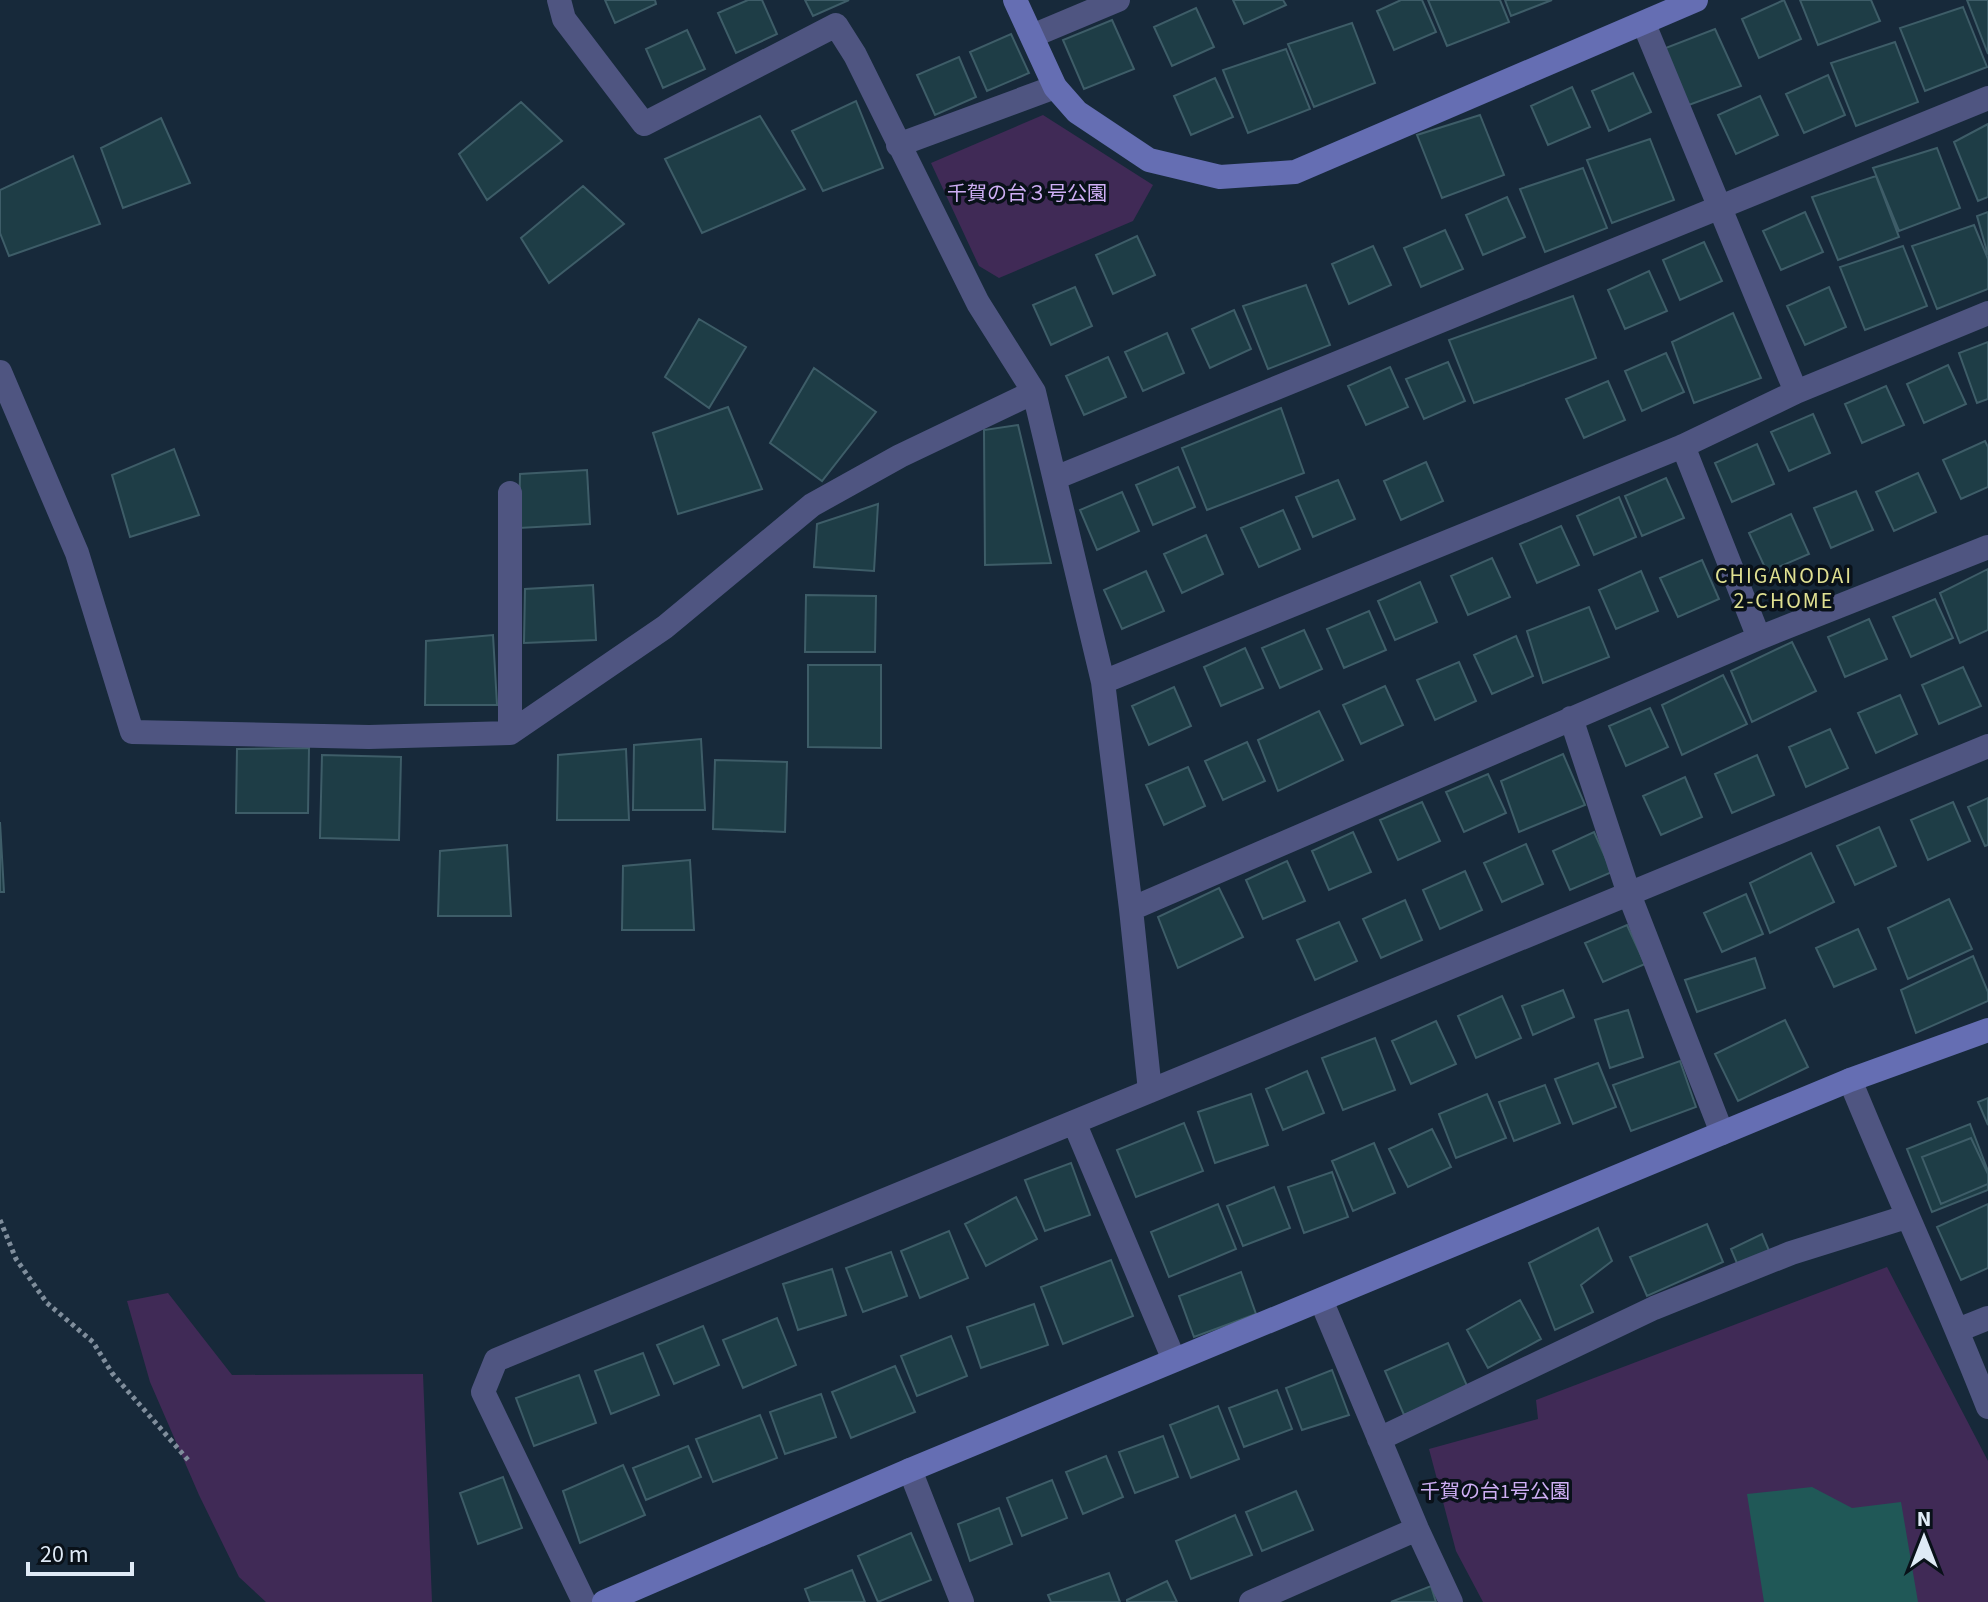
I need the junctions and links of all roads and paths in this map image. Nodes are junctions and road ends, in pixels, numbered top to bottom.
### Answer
1 (559, 0) edge
2 (1015, 0) edge
3 (1118, 0) edge
4 (1696, 0) edge
5 (1644, 24) junction
6 (1032, 36) junction
7 (1055, 87) junction
8 (1988, 98) edge
9 (898, 145) junction
10 (1719, 207) junction
11 (1988, 313) edge
12 (0, 372) edge
13 (1034, 392) junction
14 (1796, 392) junction
15 (1683, 446) junction
16 (1055, 478) junction
17 (510, 493) dead end
18 (1988, 547) edge
19 (1759, 638) junction
20 (1103, 682) junction
21 (1571, 718) junction
22 (510, 733) junction
23 (1988, 746) edge
24 (1629, 894) junction
25 (1131, 909) junction
26 (1988, 1030) edge
27 (1850, 1080) junction
28 (1150, 1091) junction
29 (1074, 1122) junction
30 (1722, 1133) junction
31 (1906, 1217) junction
32 (0, 1220) edge
33 (1321, 1300) junction
34 (1988, 1318) edge
35 (1958, 1330) junction
36 (1174, 1360) junction
37 (1988, 1407) edge
38 (1379, 1439) junction
39 (189, 1461) dead end
40 (910, 1470) junction
41 (1417, 1529) junction
42 (584, 1602) edge
43 (604, 1602) edge
44 (962, 1602) edge
45 (1251, 1602) edge
46 (1451, 1602) edge

1 - 9 street
2 - 6 street
3 - 6 street
4 - 5 street
5 - 7 street
5 - 10 street
6 - 7 street
7 - 9 street
8 - 10 street
9 - 13 street
10 - 14 street
10 - 16 street
11 - 14 street
12 - 22 street
13 - 16 street
13 - 22 street
14 - 15 street
15 - 19 street
15 - 20 street
16 - 20 street
17 - 22 street
18 - 19 street
19 - 21 street
20 - 25 street
21 - 24 street
21 - 25 street
23 - 24 street
24 - 28 street
24 - 30 street
25 - 28 street
26 - 27 street
27 - 30 street
27 - 31 street
28 - 29 street
29 - 36 street
29 - 42 street
30 - 33 street
31 - 35 street
31 - 38 street
32 - 39 path
33 - 36 street
33 - 38 street
34 - 35 street
35 - 37 street
36 - 40 street
38 - 41 street
40 - 43 street
40 - 44 street
41 - 45 street
41 - 46 street

